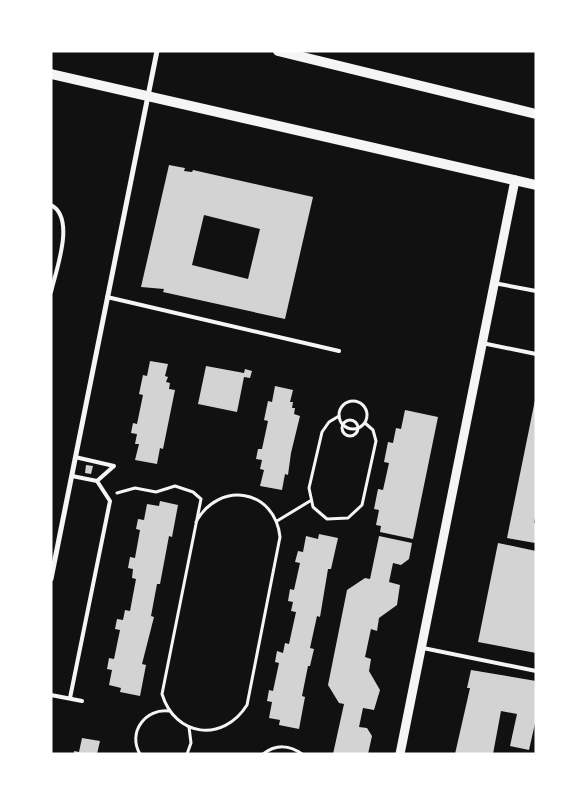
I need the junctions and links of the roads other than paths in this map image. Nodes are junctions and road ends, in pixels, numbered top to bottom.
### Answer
1 (157, 51) edge
2 (278, 51) edge
3 (51, 74) edge
4 (147, 96) junction
5 (536, 114) edge
6 (515, 180) junction
7 (536, 185) edge
8 (51, 205) edge
9 (494, 283) junction
10 (536, 291) edge
11 (51, 292) edge
12 (107, 297) junction
13 (482, 343) junction
14 (338, 352) dead end
15 (536, 354) edge
16 (75, 457) junction
17 (72, 476) junction
18 (97, 481) junction
19 (51, 579) edge
20 (422, 647) junction
21 (536, 671) edge
22 (51, 695) edge
23 (70, 698) junction
24 (82, 701) dead end
25 (400, 754) edge

1 - 4 street
2 - 5 main road
3 - 4 main road
4 - 6 main road
4 - 12 street
6 - 7 main road
6 - 9 street
8 - 11 lane
9 - 10 lane
9 - 13 street
12 - 14 lane
12 - 16 street
13 - 15 lane
13 - 20 street
16 - 17 street
16 - 18 lane
17 - 18 lane
17 - 19 street
18 - 23 lane
20 - 21 lane
20 - 25 street
22 - 23 lane
23 - 24 lane

